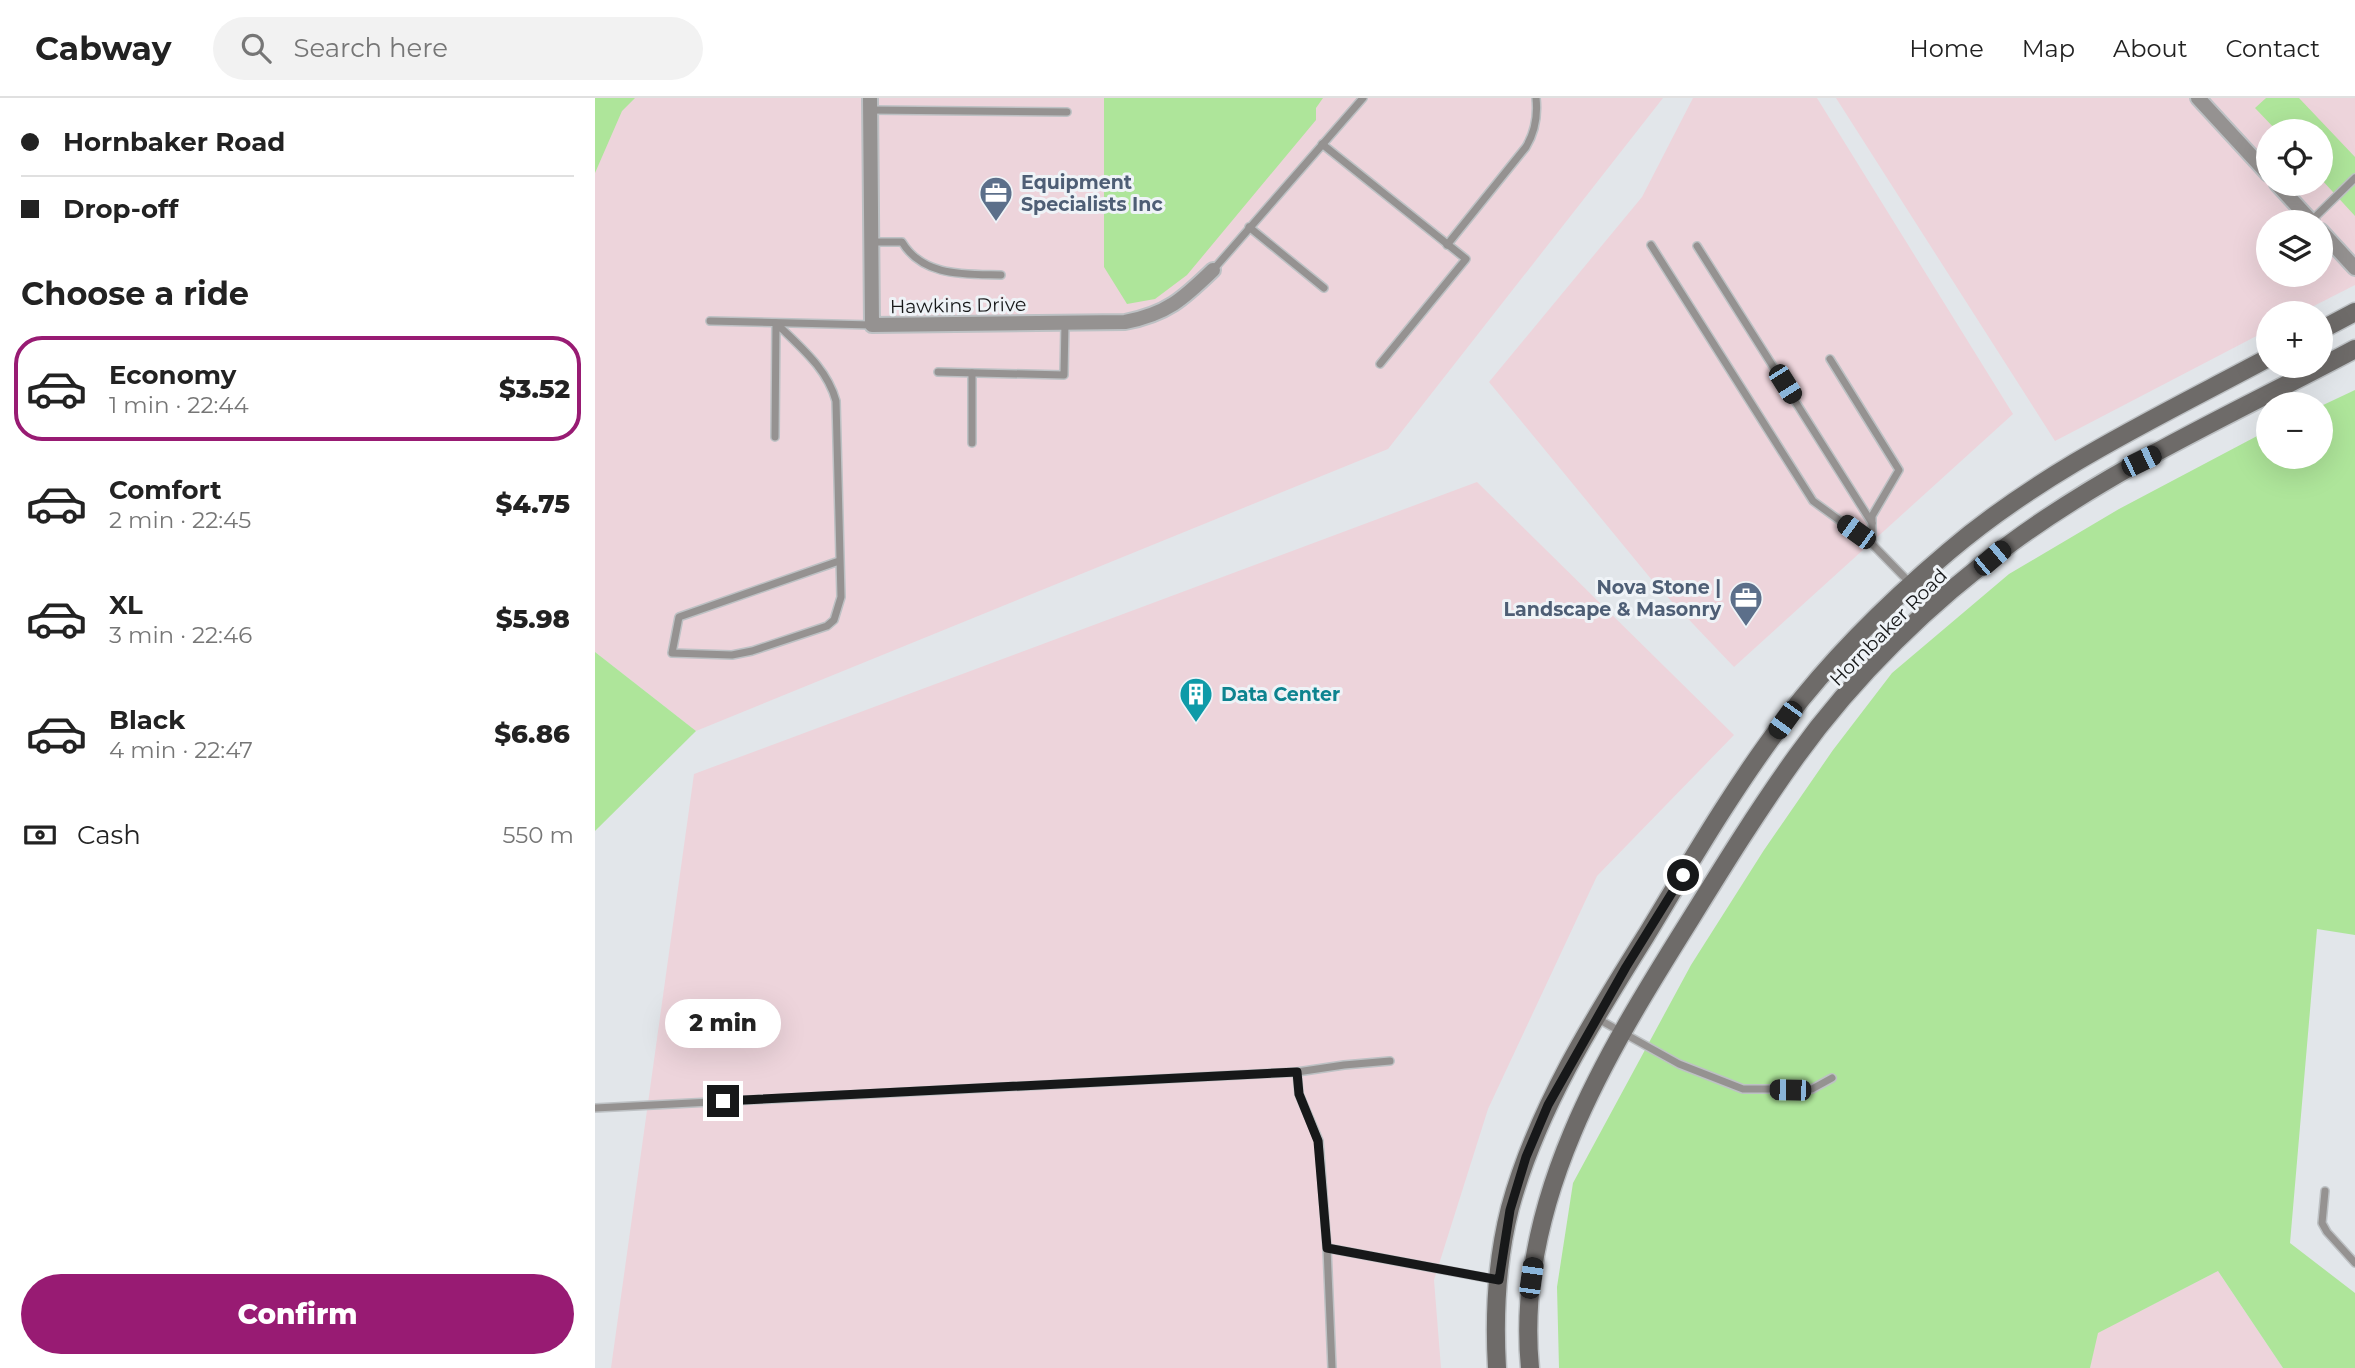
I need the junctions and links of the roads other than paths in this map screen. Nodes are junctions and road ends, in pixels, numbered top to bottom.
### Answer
1 (1363, 98) edge
2 (1536, 98) edge
3 (2199, 98) edge
4 (870, 104) edge
5 (1067, 112) dead end
6 (1322, 144) junction
7 (2256, 161) edge
8 (2355, 178) edge
9 (2288, 196) edge
10 (2301, 210) edge
11 (2328, 210) edge
12 (1249, 227) junction
13 (871, 242) junction
14 (2333, 244) edge
15 (1447, 245) junction
16 (1651, 245) dead end
17 (1697, 246) dead end
18 (2355, 268) edge
19 (1213, 270) joint
20 (1001, 275) dead end
21 (1324, 288) dead end
22 (2355, 312) edge
23 (710, 321) dead end
24 (776, 323) junction
25 (1065, 323) junction
26 (2333, 324) edge
27 (872, 326) junction
28 (2355, 349) edge
29 (1830, 359) dead end
30 (1380, 364) dead end
31 (2256, 364) edge
32 (938, 372) dead end
33 (972, 373) junction
34 (775, 437) dead end
35 (972, 443) dead end
36 (1872, 523) junction
37 (1872, 544) junction
38 (839, 561) junction
39 (1911, 584) junction
40 (1597, 1018) junction
41 (1621, 1032) junction
42 (1390, 1061) dead end
43 (1297, 1072) junction
44 (1832, 1078) dead end
45 (595, 1108) edge
46 (2325, 1191) dead end
47 (1327, 1248) junction
48 (2346, 1253) junction
49 (2355, 1254) edge
50 (2355, 1263) edge
51 (1499, 1280) junction
52 (1332, 1368) edge
53 (1497, 1368) edge
54 (1530, 1368) edge

1 - 6 lane
2 - 15 lane
3 - 7 street
4 - 5 lane
4 - 13 street, Hawkins Drive
6 - 12 lane
6 - 15 lane
8 - 11 lane
9 - 10 street
12 - 19 lane
12 - 21 lane
13 - 20 lane
13 - 27 street, Hawkins Drive
14 - 18 street
15 - 30 lane
16 - 37 lane
17 - 36 lane
19 - 25 street, Hawkins Drive
22 - 26 main road
23 - 24 lane
24 - 27 lane
24 - 34 lane
24 - 38 lane
25 - 27 street, Hawkins Drive
25 - 33 lane
28 - 41 main road, Hornbaker Road
29 - 36 lane
31 - 39 main road, Hornbaker Road
32 - 33 lane
33 - 35 lane
36 - 37 lane
37 - 39 lane
38 - 38 lane
39 - 40 main road, Hornbaker Road
40 - 41 lane
40 - 51 main road, Hornbaker Road
41 - 44 lane
41 - 54 main road, Hornbaker Road
42 - 43 lane
43 - 45 lane
43 - 47 lane
46 - 48 lane
47 - 51 lane
47 - 52 lane
48 - 49 lane
48 - 50 lane
51 - 53 main road, Hornbaker Road

